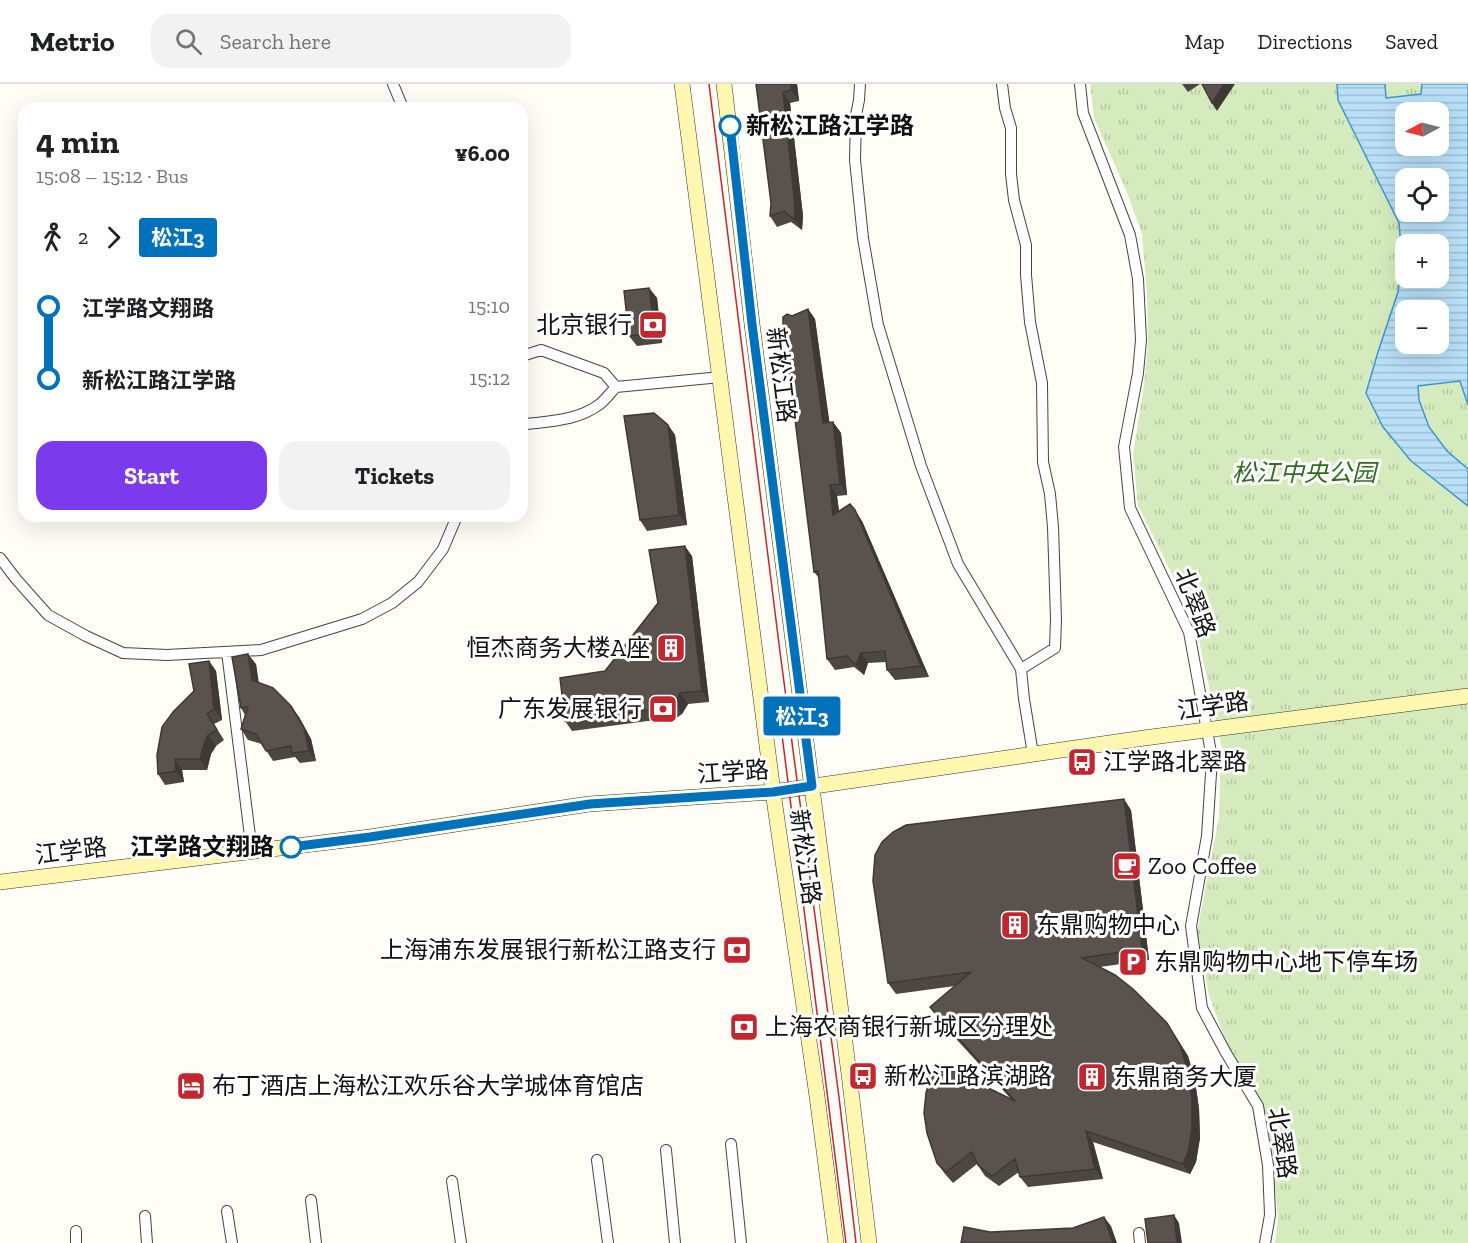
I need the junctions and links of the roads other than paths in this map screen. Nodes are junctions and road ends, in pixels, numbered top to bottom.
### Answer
1 (393, 84) edge
2 (682, 84) edge
3 (724, 84) edge
4 (860, 84) edge
5 (1002, 84) edge
6 (1080, 84) edge
7 (400, 102) edge
8 (528, 354) edge
9 (721, 377) junction
10 (616, 387) junction
11 (528, 424) edge
12 (454, 522) edge
13 (0, 558) edge
14 (227, 652) junction
15 (1022, 669) junction
16 (1468, 696) edge
17 (1207, 729) junction
18 (1033, 754) junction
19 (812, 786) junction
20 (773, 792) junction
21 (252, 852) junction
22 (0, 882) edge
23 (731, 1144) dead end
24 (666, 1150) dead end
25 (597, 1160) dead end
26 (452, 1181) dead end
27 (311, 1200) dead end
28 (227, 1211) dead end
29 (145, 1216) dead end
30 (147, 1243) edge
31 (232, 1243) edge
32 (316, 1243) edge
33 (461, 1243) edge
34 (608, 1243) edge
35 (675, 1243) edge
36 (741, 1243) edge
37 (836, 1243) edge
38 (869, 1243) edge
39 (1265, 1243) edge

1 - 7 street
2 - 9 main road, 新松江路
3 - 19 main road, 新松江路
4 - 15 street
5 - 15 street
6 - 17 street, 北翠路
8 - 10 street
9 - 10 street
9 - 20 main road, 新松江路
10 - 11 street
12 - 14 street
13 - 14 street
14 - 21 street
15 - 18 street
16 - 17 main road, 江学路
17 - 18 main road, 江学路
17 - 39 street, 北翠路
18 - 19 main road, 江学路
19 - 20 main road, 江学路
19 - 38 main road, 新松江路
20 - 21 main road, 江学路
20 - 37 main road, 新松江路
21 - 22 main road, 江学路
23 - 36 street
24 - 35 street
25 - 34 street
26 - 33 street
27 - 32 street
28 - 31 street
29 - 30 street

